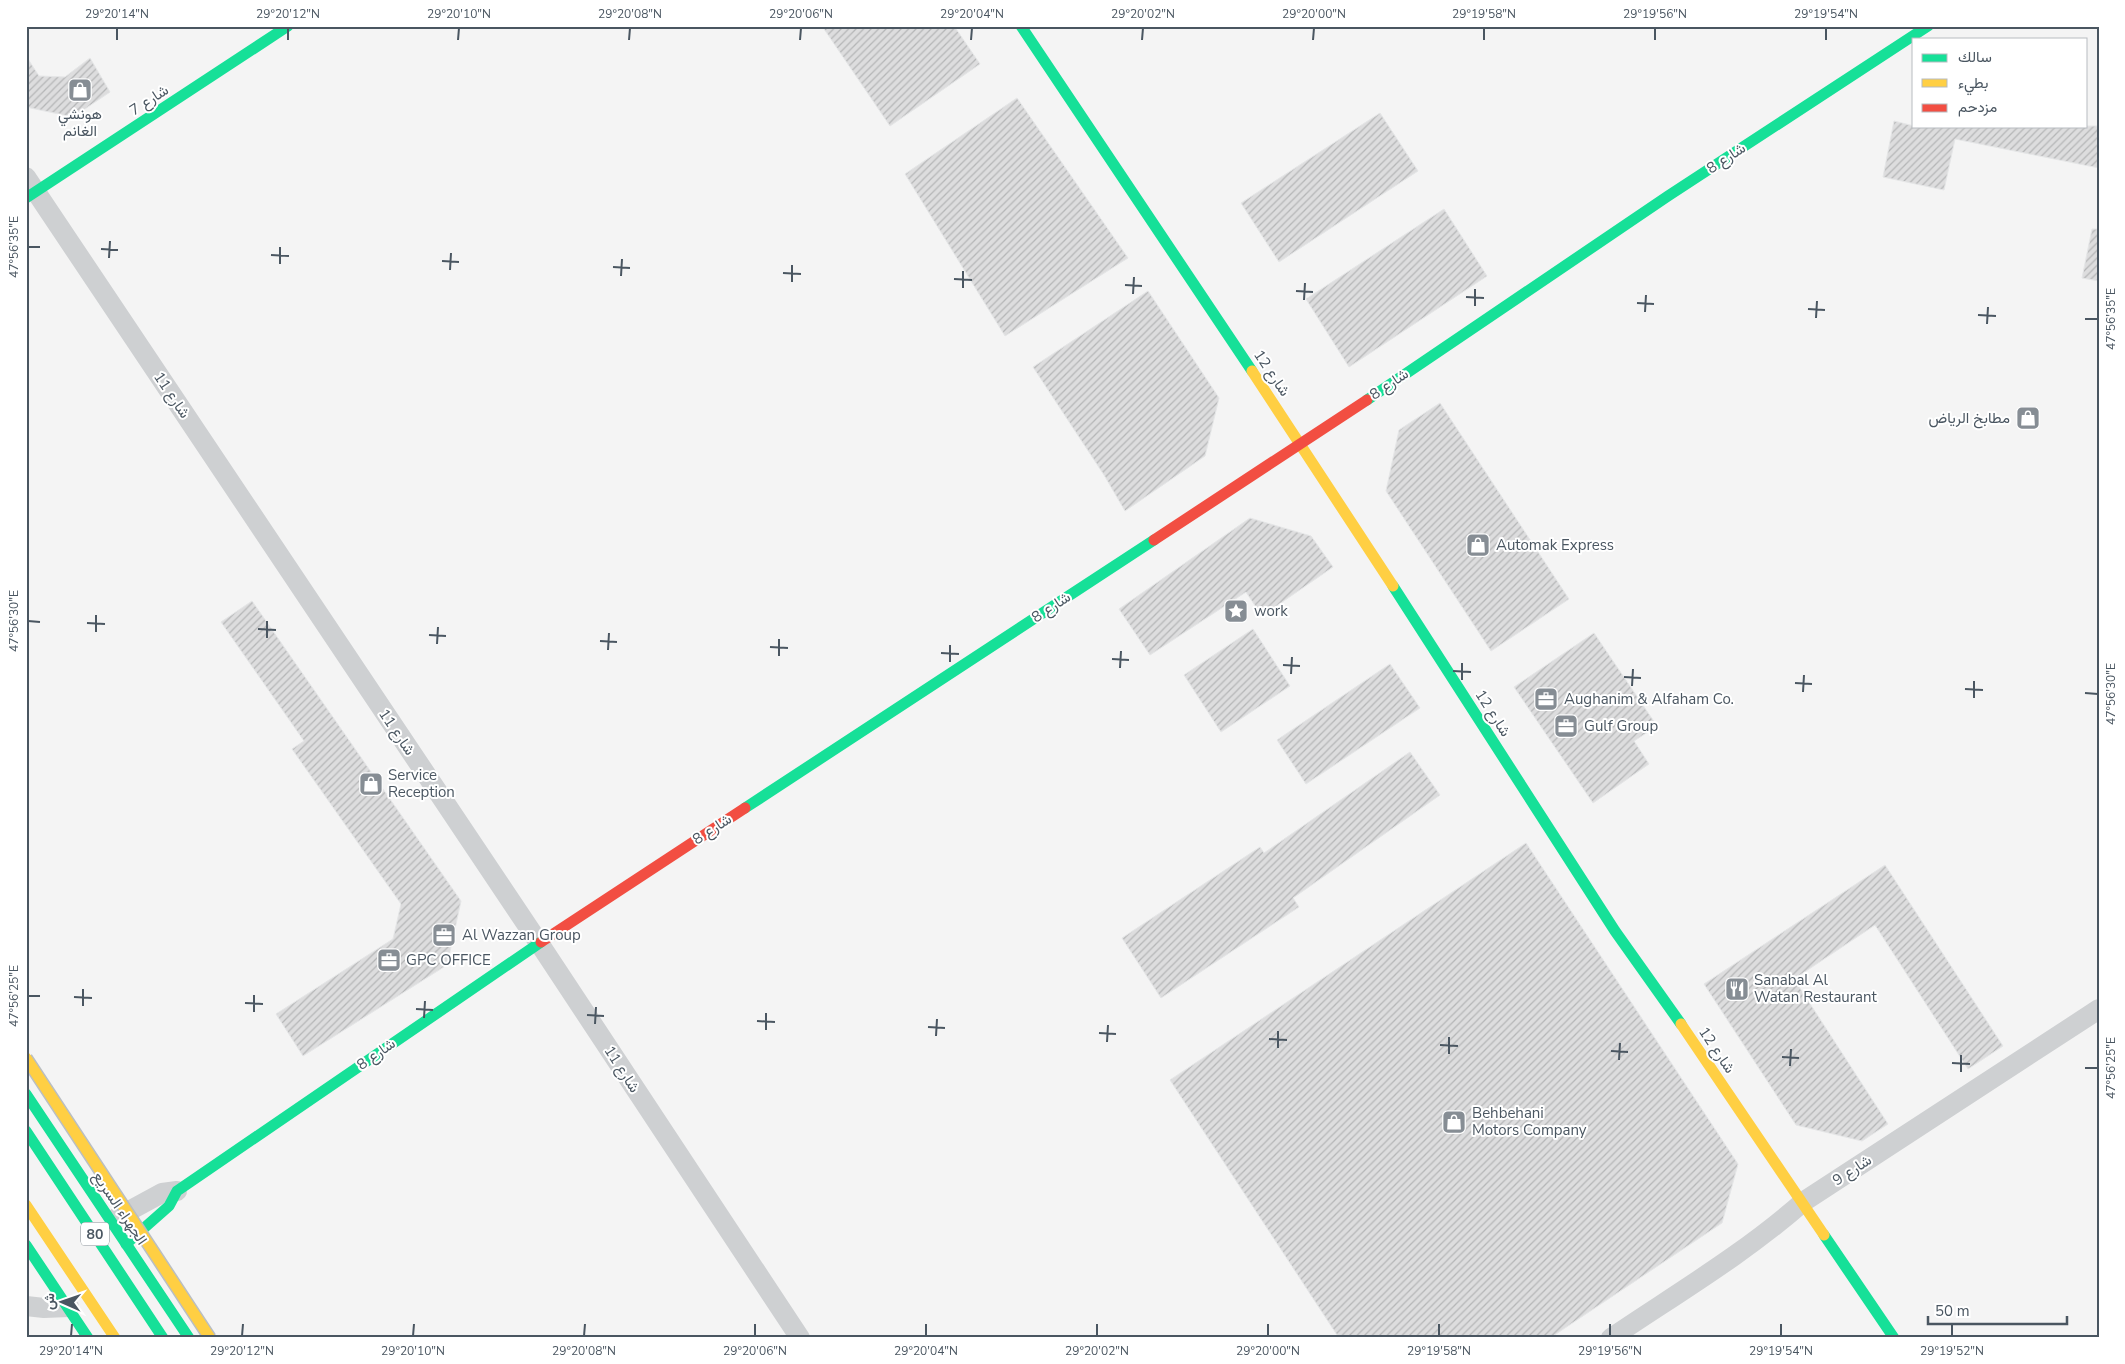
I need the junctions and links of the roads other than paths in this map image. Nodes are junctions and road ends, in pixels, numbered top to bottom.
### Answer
1 (288, 26) edge
2 (1020, 26) edge
3 (1928, 26) edge
4 (30, 189) edge
5 (1301, 444) junction
6 (539, 943) junction
7 (2099, 1009) edge
8 (26, 1058) edge
9 (26, 1094) edge
10 (26, 1131) edge
11 (177, 1191) junction
12 (1803, 1202) junction
13 (26, 1205) edge
14 (110, 1221) junction
15 (126, 1244) junction
16 (27, 1247) edge
17 (26, 1306) edge
18 (69, 1307) junction
19 (88, 1338) edge
20 (115, 1338) edge
21 (163, 1338) edge
22 (189, 1338) edge
23 (210, 1338) edge
24 (800, 1338) edge
25 (1611, 1338) edge
26 (1894, 1338) edge

1 - 4 main road, شارع 7
2 - 5 main road, شارع 12
3 - 5 main road, شارع 8
4 - 6 street, شارع 11
5 - 6 main road, شارع 8
5 - 12 main road, شارع 12
6 - 11 main road, شارع 8
6 - 24 street, شارع 11
7 - 12 street, شارع 9
8 - 23 main road, bridge
9 - 14 main road, الجهراء السريع
10 - 21 main road, 80
11 - 14 street, شارع 8
11 - 15 main road, شارع 8
12 - 25 street, شارع 9
12 - 26 main road, شارع 12
13 - 20 main road
14 - 15 main road, الجهراء السريع
15 - 22 main road, الجهراء السريع
16 - 18 main road
17 - 18 street
18 - 19 main road

